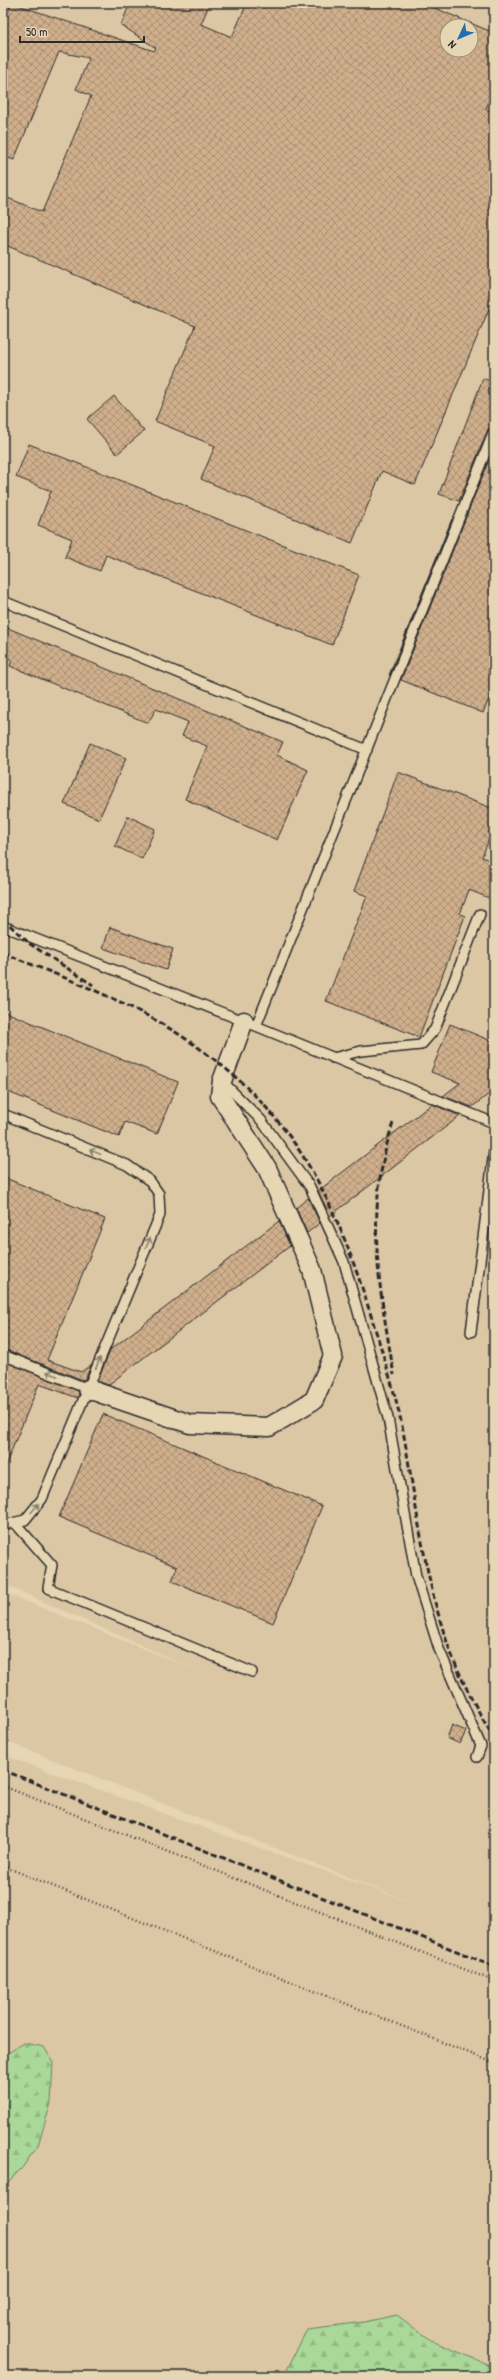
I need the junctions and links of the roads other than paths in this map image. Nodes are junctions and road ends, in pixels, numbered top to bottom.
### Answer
1 (494, 431) edge
2 (3, 601) edge
3 (367, 750) junction
4 (480, 914) dead end
5 (3, 926) edge
6 (250, 1023) junction
7 (333, 1058) junction
8 (222, 1081) junction
9 (3, 1114) edge
10 (494, 1123) edge
11 (494, 1151) edge
12 (471, 1332) dead end
13 (3, 1355) edge
14 (88, 1389) junction
15 (15, 1523) junction
16 (3, 1525) edge
17 (252, 1672) dead end
18 (477, 1756) dead end

1 - 3 lane
2 - 3 lane
3 - 6 lane
4 - 7 lane
5 - 6 lane
6 - 7 lane
6 - 8 street
7 - 10 lane
8 - 14 street
8 - 18 lane
14 -> 9 lane
11 - 12 lane
14 -> 13 lane
15 -> 14 lane
15 - 16 lane
15 - 17 lane

